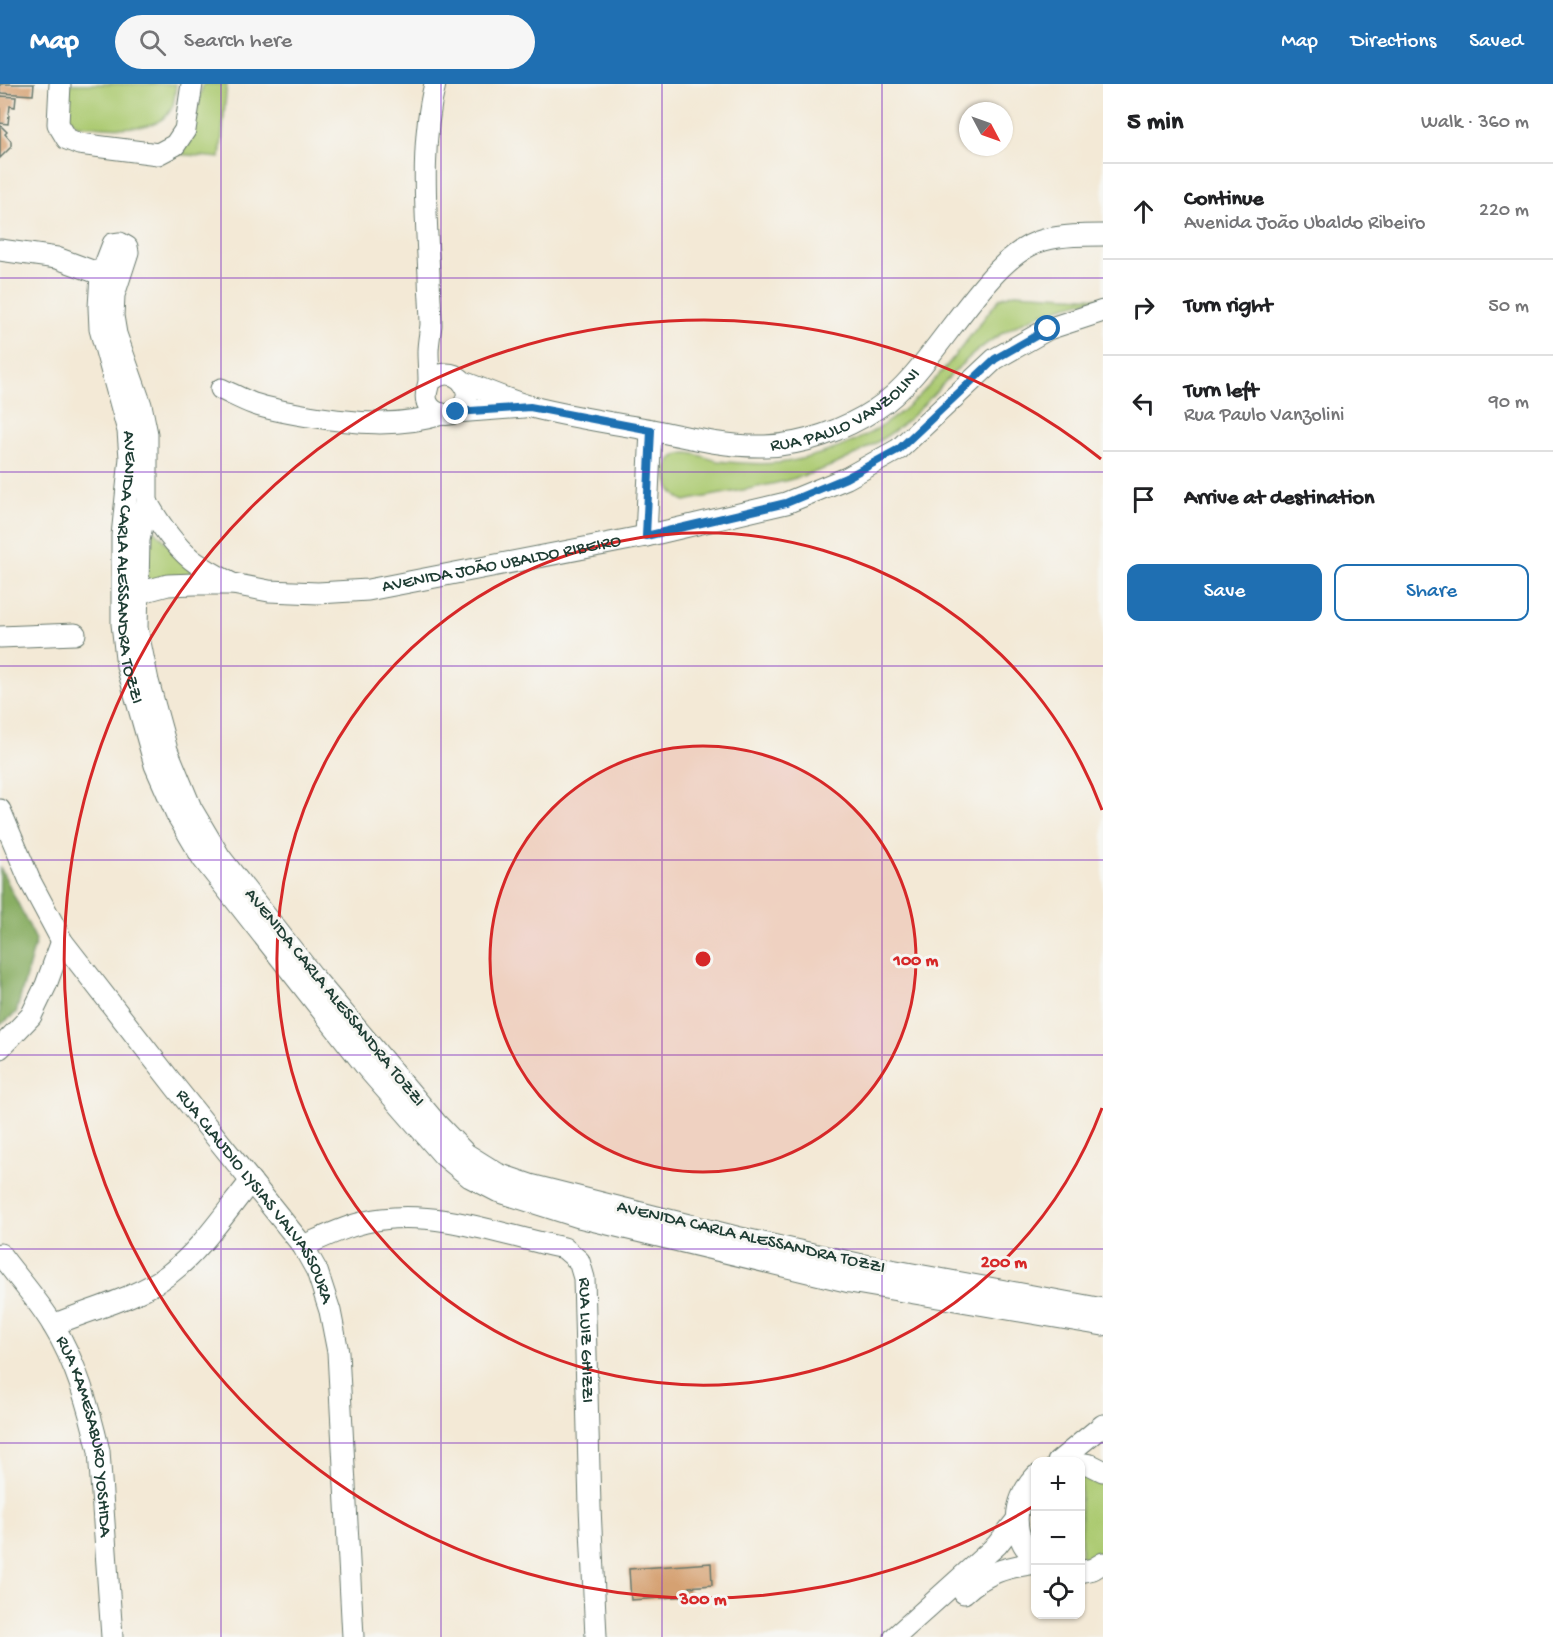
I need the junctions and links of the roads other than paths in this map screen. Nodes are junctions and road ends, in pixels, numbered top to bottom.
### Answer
1 (60, 84) edge
2 (192, 84) edge
3 (435, 84) edge
4 (1103, 235) edge
5 (0, 250) edge
6 (109, 277) junction
7 (1103, 311) edge
8 (431, 323) junction
9 (458, 378) junction
10 (428, 386) junction
11 (221, 389) dead end
12 (530, 407) junction
13 (449, 413) junction
14 (389, 423) junction
15 (651, 430) junction
16 (147, 502) junction
17 (646, 536) junction
18 (233, 584) junction
19 (138, 593) junction
20 (75, 634) dead end
21 (0, 637) edge
22 (0, 810) edge
23 (62, 941) junction
24 (0, 1048) edge
25 (251, 1181) junction
26 (303, 1246) junction
27 (0, 1254) edge
28 (1103, 1309) edge
29 (53, 1325) junction
30 (1103, 1325) edge
31 (1103, 1425) edge
32 (1063, 1457) edge
33 (1085, 1464) edge
34 (1103, 1471) edge
35 (1031, 1480) edge
36 (1016, 1521) junction
37 (1031, 1556) edge
38 (1031, 1563) edge
39 (1103, 1563) edge
40 (1085, 1571) edge
41 (112, 1637) edge
42 (353, 1637) edge
43 (596, 1637) edge
44 (895, 1637) edge
45 (917, 1637) edge

1 - 2 street
3 - 8 street
4 - 15 street, RUA PAULO VANZOLINI
5 - 6 street
6 - 16 street, AVENIDA CARLA ALESSANDRA TOZZI
6 - 30 street, AVENIDA CARLA ALESSANDRA TOZZI
7 - 17 street, AVENIDA JOÃO UBALDO RIBEIRO
8 - 9 street
8 - 10 street
9 - 10 street
9 - 12 street, RUA PAULO VANZOLINI
9 - 13 street
10 - 13 street
10 - 14 street
11 - 14 street, RUA PAULO VANZOLINI
12 - 13 street, RUA PAULO VANZOLINI
12 - 15 street, RUA PAULO VANZOLINI
13 - 14 street, RUA PAULO VANZOLINI
15 - 17 street
16 - 18 street, AVENIDA JOÃO UBALDO RIBEIRO
16 - 19 street, AVENIDA CARLA ALESSANDRA TOZZI
17 - 18 street, AVENIDA JOÃO UBALDO RIBEIRO
18 - 19 street, AVENIDA JOÃO UBALDO RIBEIRO
19 - 28 street, AVENIDA CARLA ALESSANDRA TOZZI
20 - 21 street
22 - 23 street, RUA CLAUDIO LYSIAS VALVASSOURA
23 - 24 street
23 - 25 street, RUA CLAUDIO LYSIAS VALVASSOURA
25 - 26 street, RUA CLAUDIO LYSIAS VALVASSOURA
25 - 29 street
26 - 42 street, RUA CLAUDIO LYSIAS VALVASSOURA
26 - 43 street, RUA LUIZ GHIZZI
27 - 29 street, RUA KAMESABURO YOSHIDA
29 - 41 street, RUA KAMESABURO YOSHIDA
31 - 32 street
33 - 34 street
35 - 36 street
36 - 37 street
36 - 44 street
38 - 45 street
39 - 40 street

